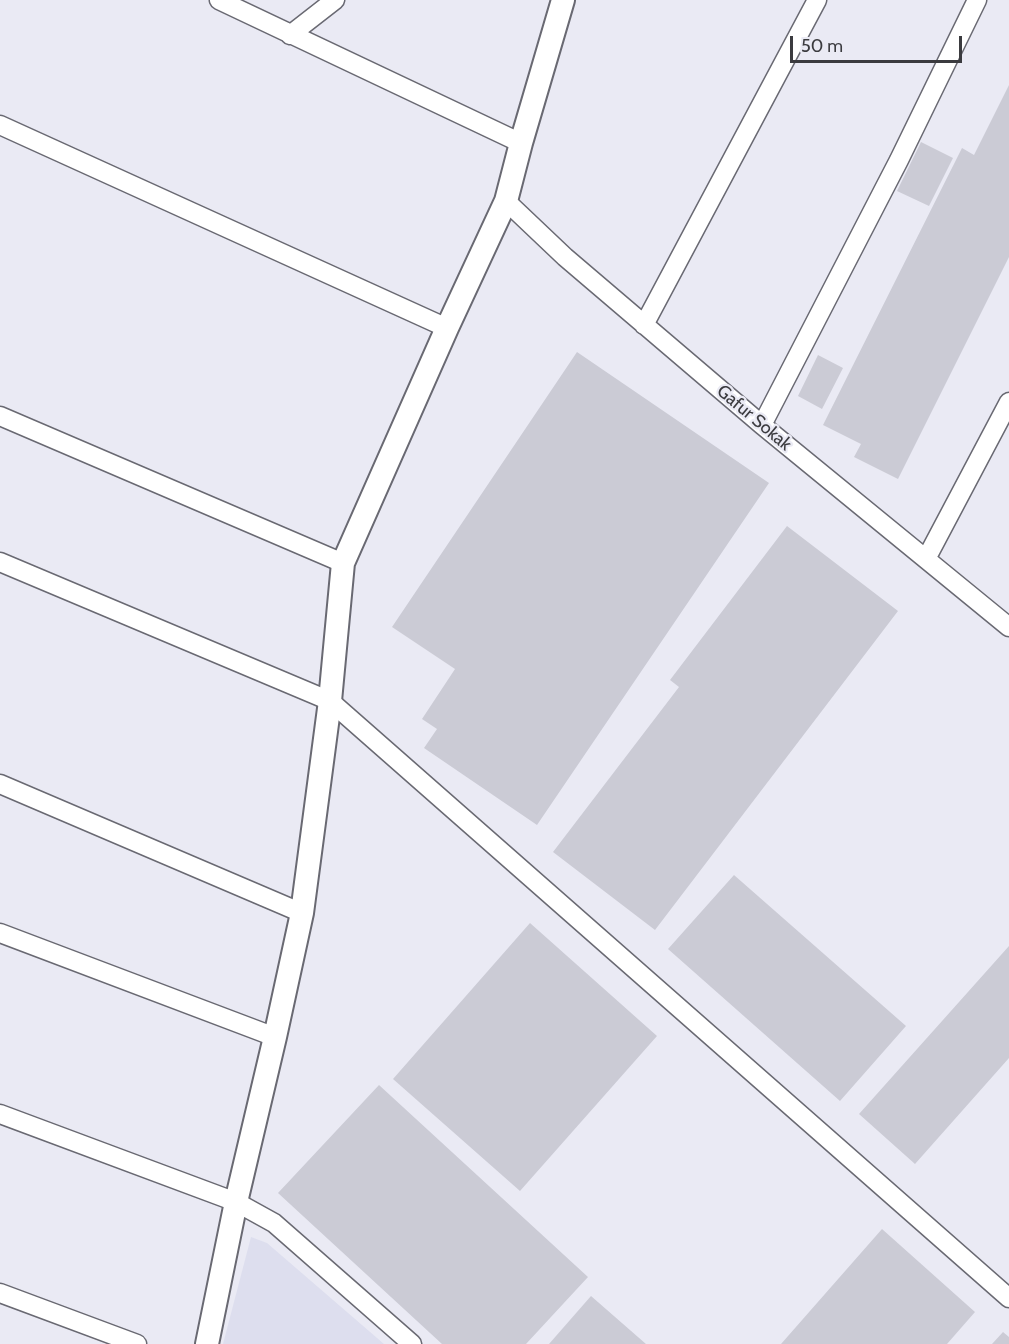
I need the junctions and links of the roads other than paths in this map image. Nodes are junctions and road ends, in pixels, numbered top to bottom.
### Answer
1 (219, 0) edge
2 (335, 0) edge
3 (563, 0) edge
4 (817, 0) edge
5 (977, 0) edge
6 (290, 35) junction
7 (0, 125) edge
8 (520, 143) junction
9 (506, 201) junction
10 (644, 325) junction
11 (447, 328) junction
12 (1009, 402) edge
13 (0, 416) edge
14 (762, 425) junction
15 (926, 559) junction
16 (0, 562) edge
17 (343, 563) junction
18 (1009, 627) edge
19 (330, 701) junction
20 (0, 784) edge
21 (302, 913) junction
22 (0, 933) edge
23 (275, 1037) junction
24 (0, 1114) edge
25 (236, 1202) junction
26 (0, 1293) edge
27 (1009, 1298) edge
28 (137, 1344) edge
29 (207, 1344) edge
30 (412, 1344) edge

1 - 6 street
2 - 6 street
3 - 8 street
4 - 10 street
5 - 14 street
6 - 8 street
7 - 11 street
8 - 9 street
9 - 10 street, Gafur Sokak
9 - 11 street
10 - 14 street, Gafur Sokak
11 - 17 street
12 - 15 street
13 - 17 street
14 - 15 street, Gafur Sokak
15 - 18 street, Gafur Sokak
16 - 19 street
17 - 19 street
19 - 21 street
19 - 27 street
20 - 21 street
21 - 23 street
22 - 23 street
23 - 25 street
24 - 25 street
25 - 29 street
25 - 30 street
26 - 28 street

